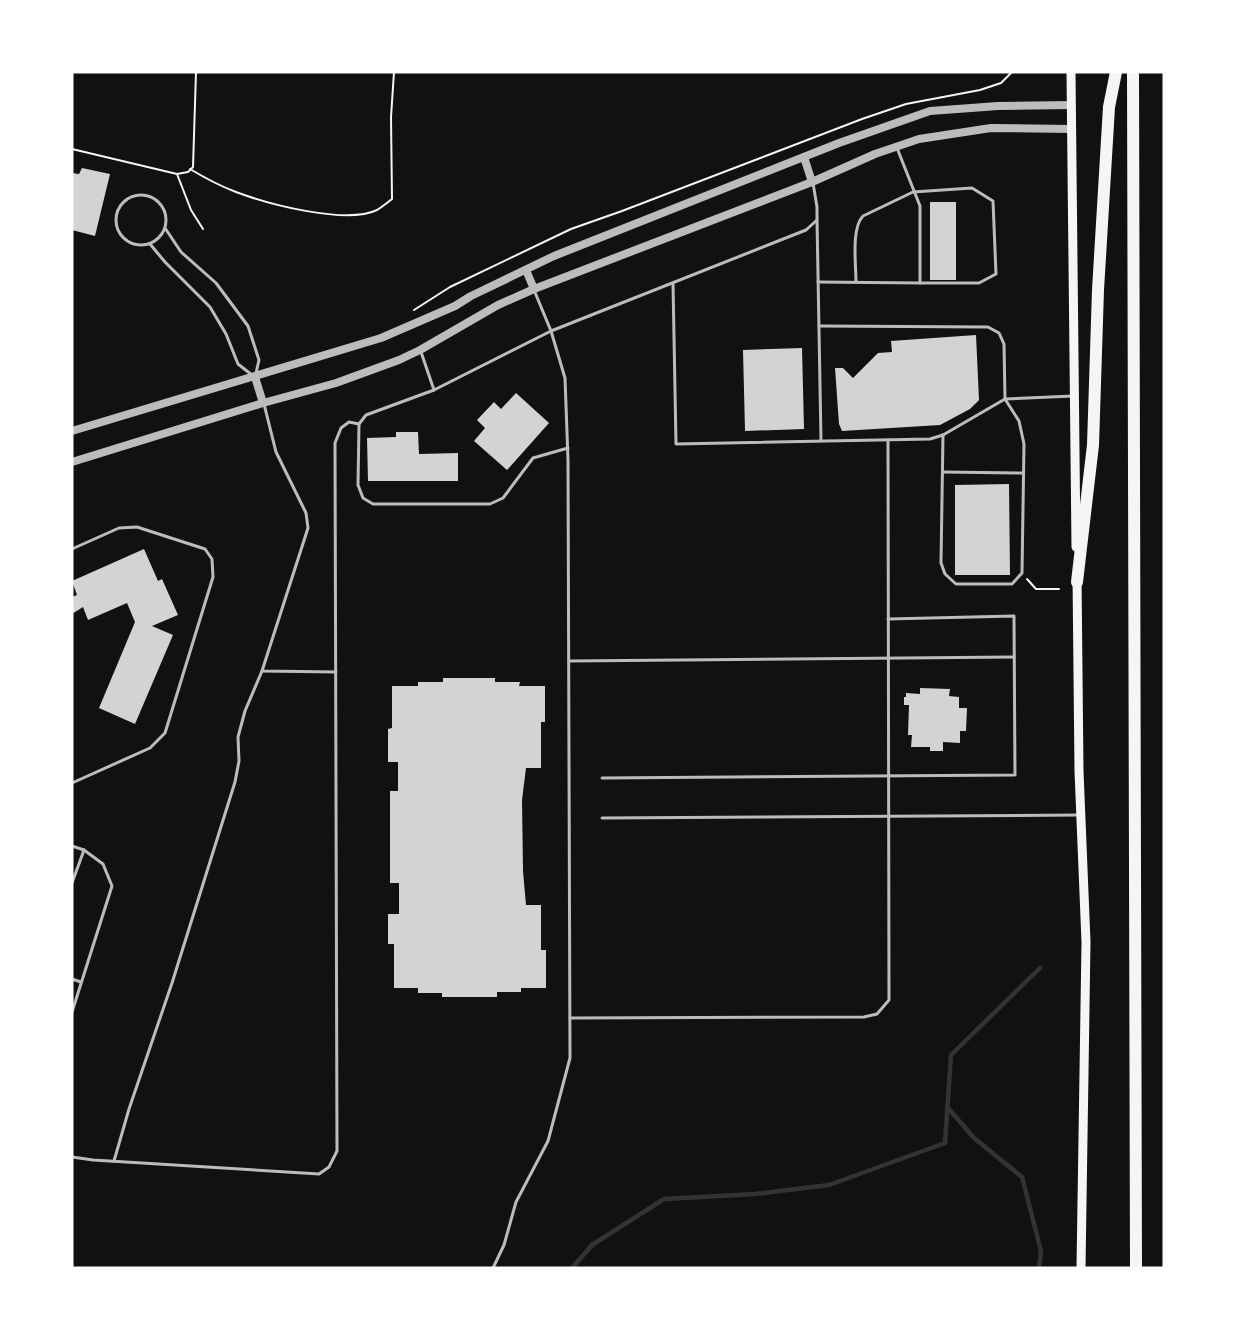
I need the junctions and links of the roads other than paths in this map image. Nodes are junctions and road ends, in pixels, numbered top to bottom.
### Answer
1 (1071, 72) edge
2 (1116, 72) edge
3 (1133, 72) edge
4 (1071, 105) junction
5 (1071, 129) junction
6 (897, 147) junction
7 (804, 157) junction
8 (812, 182) junction
9 (913, 192) junction
10 (817, 220) junction
11 (165, 228) junction
12 (150, 244) junction
13 (526, 270) junction
14 (818, 282) junction
15 (856, 282) junction
16 (673, 283) junction
17 (920, 283) junction
18 (534, 289) junction
19 (819, 326) junction
20 (551, 331) junction
21 (420, 350) junction
22 (255, 377) junction
23 (434, 390) junction
24 (1075, 396) junction
25 (1005, 399) junction
26 (263, 403) junction
27 (359, 424) junction
28 (72, 431) edge
29 (944, 435) junction
30 (888, 440) junction
31 (821, 441) junction
32 (568, 448) junction
33 (72, 462) edge
34 (943, 472) junction
35 (1023, 473) junction
36 (72, 549) edge
37 (1077, 582) junction
38 (888, 619) junction
39 (1014, 657) junction
40 (888, 659) junction
41 (569, 661) junction
42 (262, 671) junction
43 (336, 672) junction
44 (889, 776) junction
45 (602, 778) dead end
46 (72, 783) edge
47 (1080, 815) junction
48 (889, 817) junction
49 (602, 818) dead end
50 (72, 846) edge
51 (84, 850) junction
52 (72, 883) edge
53 (72, 978) edge
54 (82, 982) junction
55 (72, 1012) edge
56 (570, 1018) junction
57 (72, 1157) edge
58 (114, 1161) junction
59 (1080, 1240) junction
60 (493, 1268) edge
61 (1075, 1268) edge
62 (1081, 1268) edge
63 (1136, 1268) edge

1 - 4 main road
2 - 37 highway
3 - 63 highway
4 - 5 main road
4 - 7 street
5 - 6 street
5 - 24 main road
6 - 8 street
6 - 9 lane
7 - 8 street
7 - 13 street
8 - 10 lane
8 - 18 street
9 - 15 lane
9 - 17 lane
9 - 17 lane
10 - 14 lane
10 - 16 lane
11 - 12 lane
11 - 12 lane
11 - 22 lane
12 - 22 lane
13 - 18 street
13 - 22 street
14 - 15 lane
14 - 19 lane
15 - 17 lane
16 - 20 lane
16 - 31 lane
18 - 20 lane
18 - 21 street
19 - 25 lane
19 - 31 lane
20 - 23 lane
20 - 32 lane
21 - 23 lane
21 - 26 street
22 - 26 street
22 - 28 street
23 - 27 lane
24 - 25 lane
24 - 37 main road
25 - 29 lane
25 - 35 lane
26 - 33 street
26 - 42 lane
27 - 32 lane
27 - 43 lane
29 - 30 lane
29 - 34 lane
30 - 31 lane
30 - 38 lane
32 - 41 lane
34 - 35 lane
34 - 35 lane
36 - 46 lane
37 - 47 main road
38 - 39 lane
38 - 40 lane
39 - 40 lane
39 - 44 lane
40 - 41 lane
40 - 44 lane
41 - 56 lane
42 - 43 lane
42 - 58 lane
43 - 58 lane
44 - 45 lane
44 - 48 lane
47 - 48 lane
47 - 59 main road
48 - 49 lane
48 - 56 lane
50 - 51 lane
51 - 52 lane
51 - 54 lane
53 - 54 lane
54 - 55 lane
56 - 60 lane
57 - 58 lane
59 - 61 main road
59 - 62 main road

